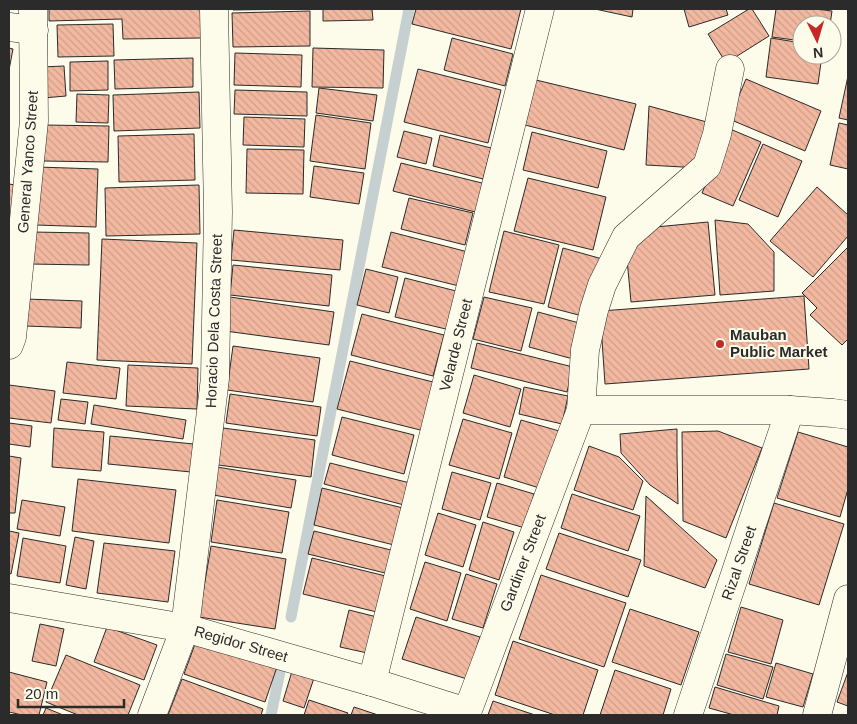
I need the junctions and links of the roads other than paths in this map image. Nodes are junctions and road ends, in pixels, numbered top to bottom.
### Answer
1 (214, 9) edge
2 (540, 9) edge
3 (25, 22) edge
4 (730, 69) dead end
5 (9, 345) edge
6 (581, 410) junction
7 (790, 410) junction
8 (848, 416) edge
9 (9, 598) edge
10 (848, 599) edge
11 (185, 628) junction
12 (372, 682) junction
13 (467, 714) edge
14 (152, 715) edge
15 (688, 715) edge
16 (817, 715) edge

1 - 11 street, Horacio Dela Costa Street
2 - 12 street, Velarde Street
3 - 5 street, General Yanco Street
4 - 6 street, Gardiner Street
6 - 7 street
6 - 13 street, Gardiner Street
7 - 8 street
7 - 15 street, Rizal Street
9 - 11 street, Regidor Street
10 - 16 street
11 - 12 street, Regidor Street
11 - 14 street, Horacio Dela Costa Street
12 - 13 street, Regidor Street

